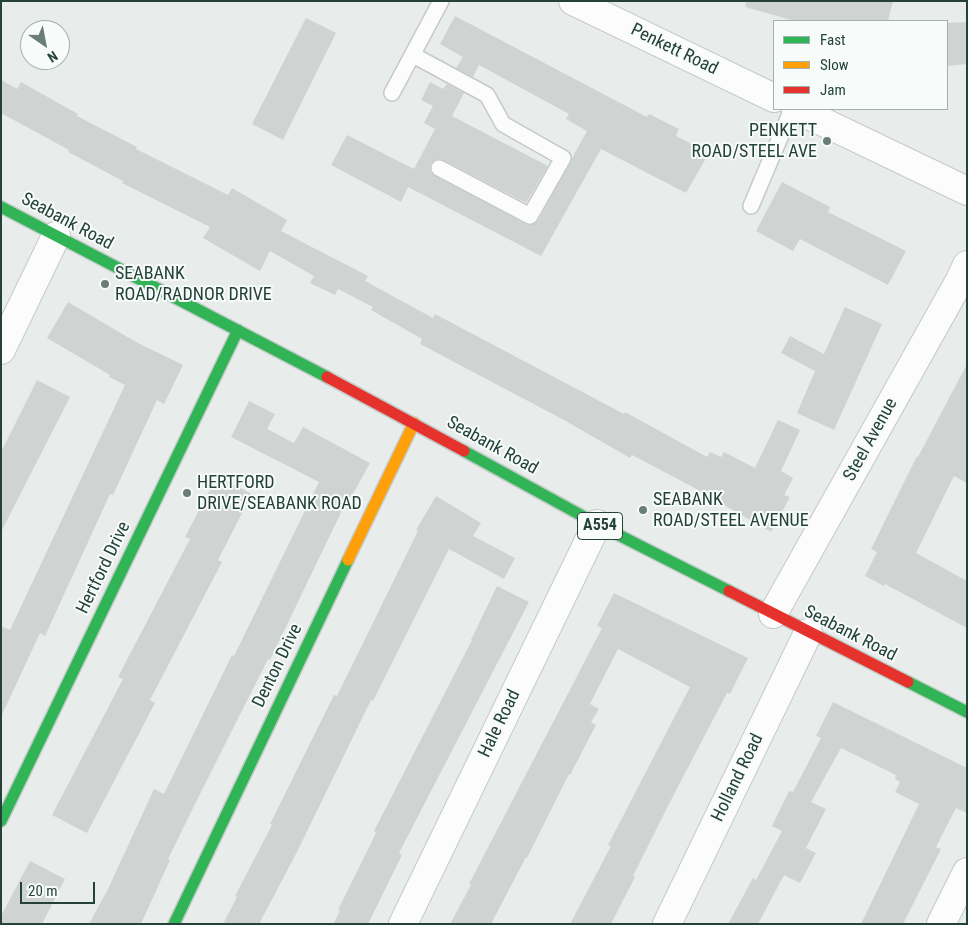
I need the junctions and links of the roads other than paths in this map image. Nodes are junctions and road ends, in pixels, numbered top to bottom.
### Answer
1 (441, 1) edge
2 (573, 1) edge
3 (413, 55) junction
4 (392, 94) dead end
5 (773, 98) edge
6 (794, 110) edge
7 (796, 110) edge
8 (440, 168) dead end
9 (967, 191) edge
10 (752, 206) dead end
11 (1, 207) edge
12 (56, 236) junction
13 (965, 278) edge
14 (238, 330) junction
15 (1, 350) edge
16 (414, 423) junction
17 (597, 524) junction
18 (773, 614) junction
19 (808, 632) junction
20 (967, 712) edge
21 (1, 821) edge
22 (967, 872) edge
23 (174, 924) edge
24 (403, 924) edge
25 (667, 924) edge
26 (941, 924) edge

1 - 3 lane
2 - 5 street, Penkett Road
3 - 4 lane
3 - 8 lane
6 - 10 lane
7 - 9 street
11 - 12 main road, Seabank Road / A554
12 - 14 main road, Seabank Road / A554
12 - 15 street
13 - 18 street, Steel Avenue
14 - 16 main road, Seabank Road / A554
14 - 21 main road, Hertford Drive
16 - 17 main road, Seabank Road / A554
16 - 23 main road, Denton Drive
17 - 18 main road, Seabank Road / A554
17 - 24 street, Hale Road
18 - 19 main road, Seabank Road / A554
19 - 20 main road, Seabank Road / A554
19 - 25 street, Holland Road
22 - 26 street

